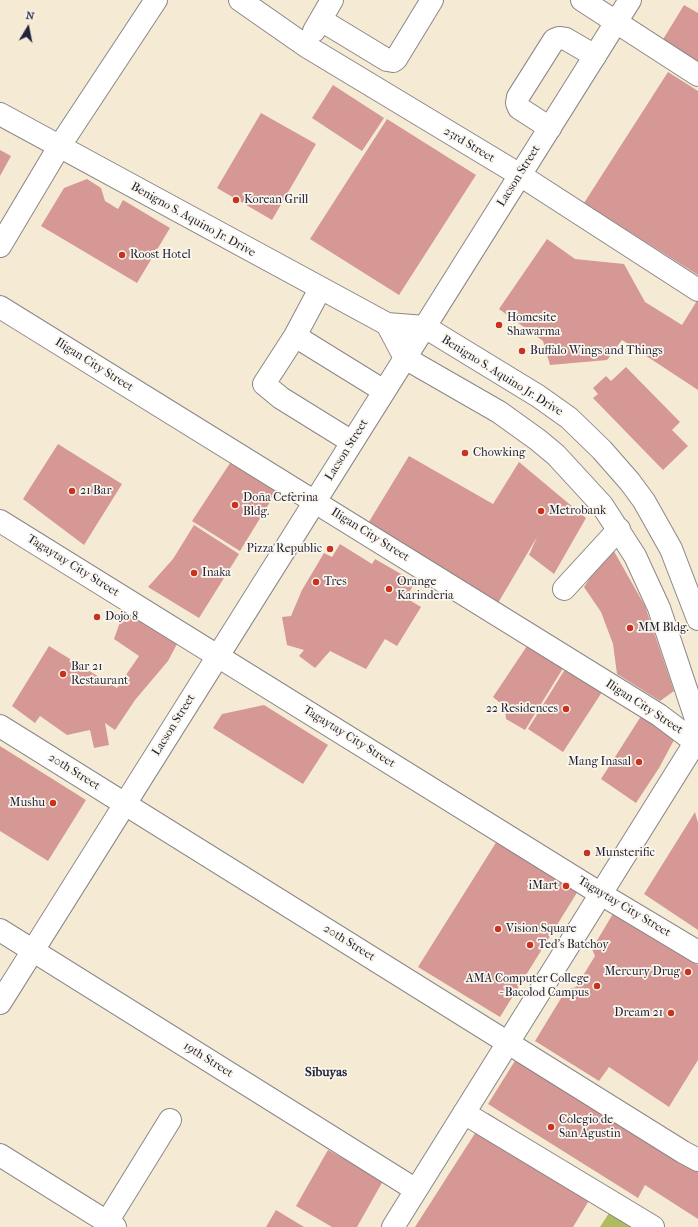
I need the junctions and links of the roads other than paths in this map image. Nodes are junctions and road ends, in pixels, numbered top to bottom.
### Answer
1 (156, 0) edge
2 (240, 0) edge
3 (332, 0) edge
4 (432, 0) edge
5 (582, 0) edge
6 (630, 0) edge
7 (321, 20) junction
8 (617, 22) junction
9 (306, 46) junction
10 (595, 56) junction
11 (698, 75) edge
12 (0, 114) edge
13 (550, 128) junction
14 (59, 147) junction
15 (520, 175) junction
16 (0, 246) edge
17 (320, 289) junction
18 (698, 290) edge
19 (0, 307) edge
20 (387, 324) junction
21 (424, 327) junction
22 (295, 336) junction
23 (405, 358) junction
24 (384, 391) junction
25 (352, 442) junction
26 (315, 501) junction
27 (0, 521) edge
28 (619, 528) junction
29 (564, 589) dead end
30 (698, 619) edge
31 (218, 656) junction
32 (0, 726) edge
33 (697, 735) edge
34 (125, 804) junction
35 (601, 894) junction
36 (0, 930) edge
37 (33, 950) junction
38 (698, 952) edge
39 (0, 1003) edge
40 (508, 1043) junction
41 (464, 1113) junction
42 (170, 1120) dead end
43 (0, 1155) edge
44 (698, 1160) edge
45 (416, 1190) junction
46 (111, 1224) edge
47 (393, 1227) edge
48 (654, 1227) edge

1 - 14 street
2 - 9 street, 23rd Street
3 - 7 street
4 - 7 street
5 - 8 street
6 - 8 street, Lacson Street
7 - 9 street
8 - 10 street, Lacson Street
8 - 11 street
9 - 15 street, 23rd Street
10 - 13 street, Lacson Street
10 - 13 street
12 - 14 street, Benigno S. Aquino Jr. Drive
13 - 15 street, Lacson Street
14 - 16 street
14 - 17 street, Benigno S. Aquino Jr. Drive
15 - 18 street, 23rd Street
15 - 21 street, Lacson Street
17 - 20 street, Benigno S. Aquino Jr. Drive
17 - 22 street
19 - 26 street, Iligan City Street
20 - 21 street, Benigno S. Aquino Jr. Drive
20 - 23 street
21 - 23 street, Lacson Street
21 - 30 street, Benigno S. Aquino Jr. Drive
22 - 24 street
22 - 25 street
23 - 24 street, Lacson Street
23 - 28 street
24 - 25 street, Lacson Street
25 - 26 street, Lacson Street
26 - 31 street, Lacson Street
26 - 33 street, Iligan City Street
27 - 31 street, Tagaytay City Street
28 - 29 street
28 - 33 street
31 - 34 street, Lacson Street
31 - 35 street, Tagaytay City Street
32 - 34 street, 20th Street
33 - 35 street
34 - 37 street, Lacson Street
34 - 40 street, 20th Street
35 - 38 street, Tagaytay City Street
35 - 40 street
36 - 37 street, 19th Street
37 - 39 street, Lacson Street
37 - 45 street, 19th Street
40 - 41 street
40 - 44 street, 20th Street
41 - 45 street
41 - 48 street
42 - 46 street
43 - 46 street
45 - 47 street

